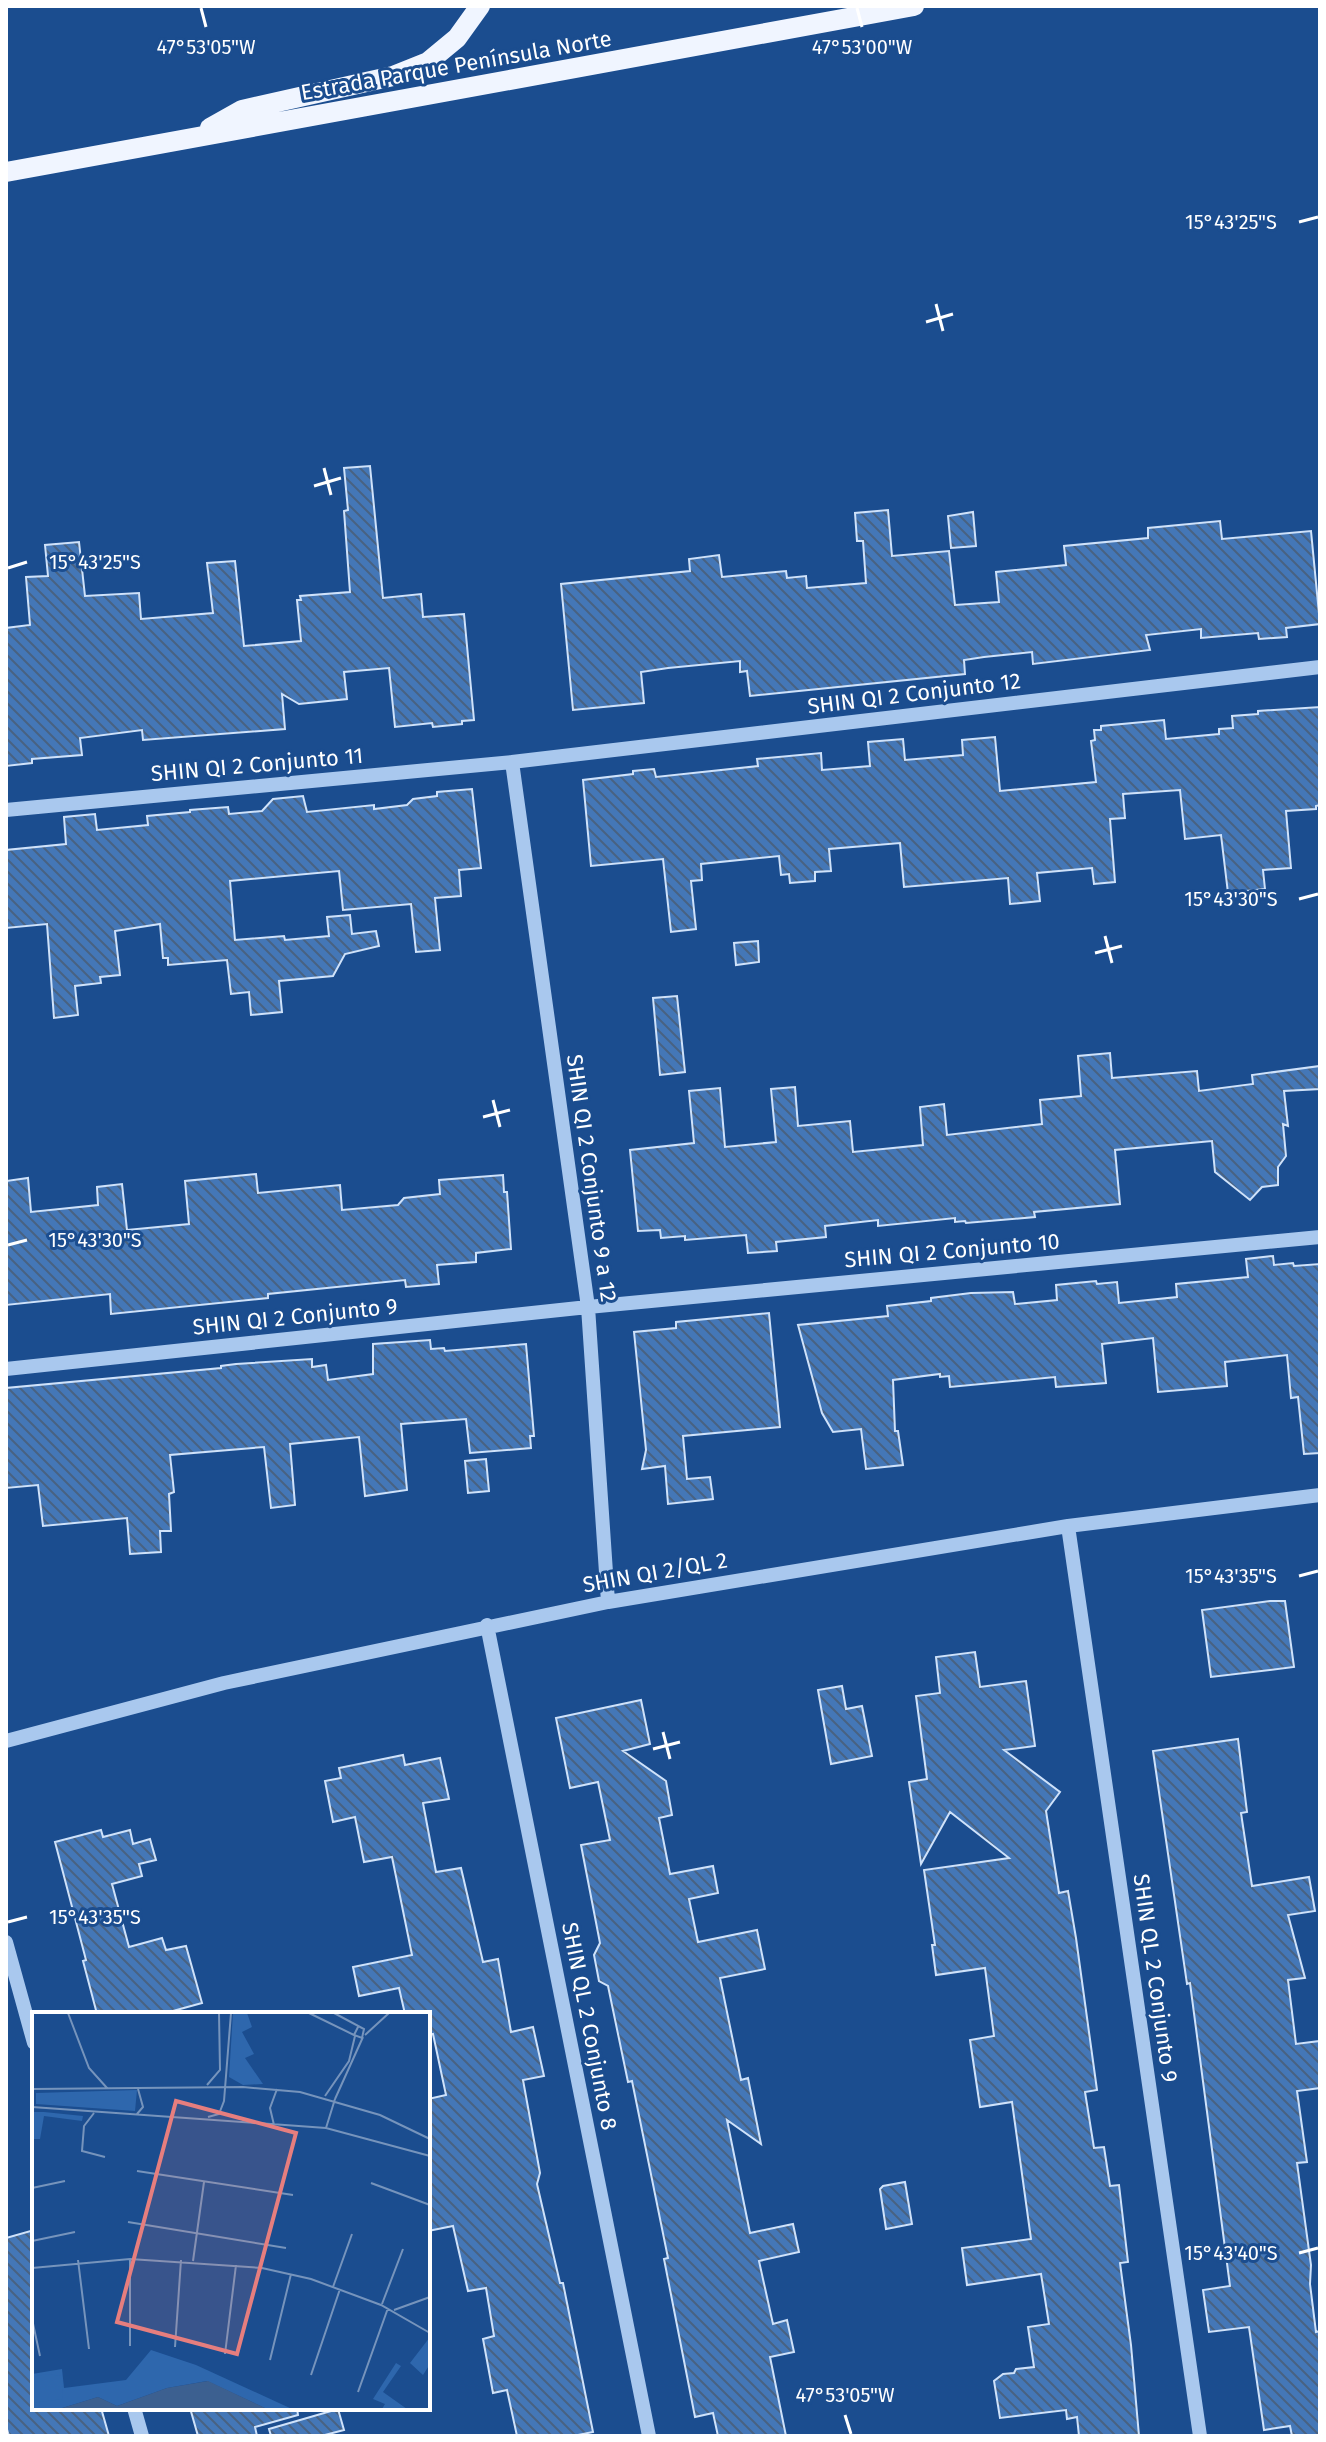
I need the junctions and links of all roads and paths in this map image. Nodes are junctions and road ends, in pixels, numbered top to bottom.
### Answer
1 (480, 6) edge
2 (914, 6) edge
3 (192, 138) junction
4 (6, 172) edge
5 (1320, 667) edge
6 (512, 762) junction
7 (6, 810) edge
8 (1320, 1237) edge
9 (588, 1307) junction
10 (6, 1369) edge
11 (1320, 1495) edge
12 (1068, 1526) junction
13 (608, 1602) junction
14 (487, 1625) junction
15 (6, 1741) edge
16 (6, 1942) edge
17 (32, 2036) edge
18 (135, 2410) edge
19 (142, 2436) edge
20 (649, 2436) edge
21 (1200, 2436) edge

1 - 3 main road
2 - 3 main road, Estrada Parque Península Norte
3 - 4 main road, Estrada Parque Península Norte
5 - 6 street, SHIN QI 2 Conjunto 12
6 - 7 street, SHIN QI 2 Conjunto 11
6 - 9 street, SHIN QI 2 Conjunto 9 a 12
8 - 9 street, SHIN QI 2 Conjunto 10
9 - 10 street, SHIN QI 2 Conjunto 9
9 - 13 street, SHIN QI 2 Conjunto 9 a 12
11 - 12 street, SHIN QI 2/QL 2
12 - 13 street, SHIN QI 2/QL 2
12 - 21 street, SHIN QL 2 Conjunto 9
13 - 14 street, SHIN QI 2/QL 2
14 - 15 street, SHIN QI 2/QL 2
14 - 20 street, SHIN QL 2 Conjunto 8
16 - 17 street
18 - 19 street

